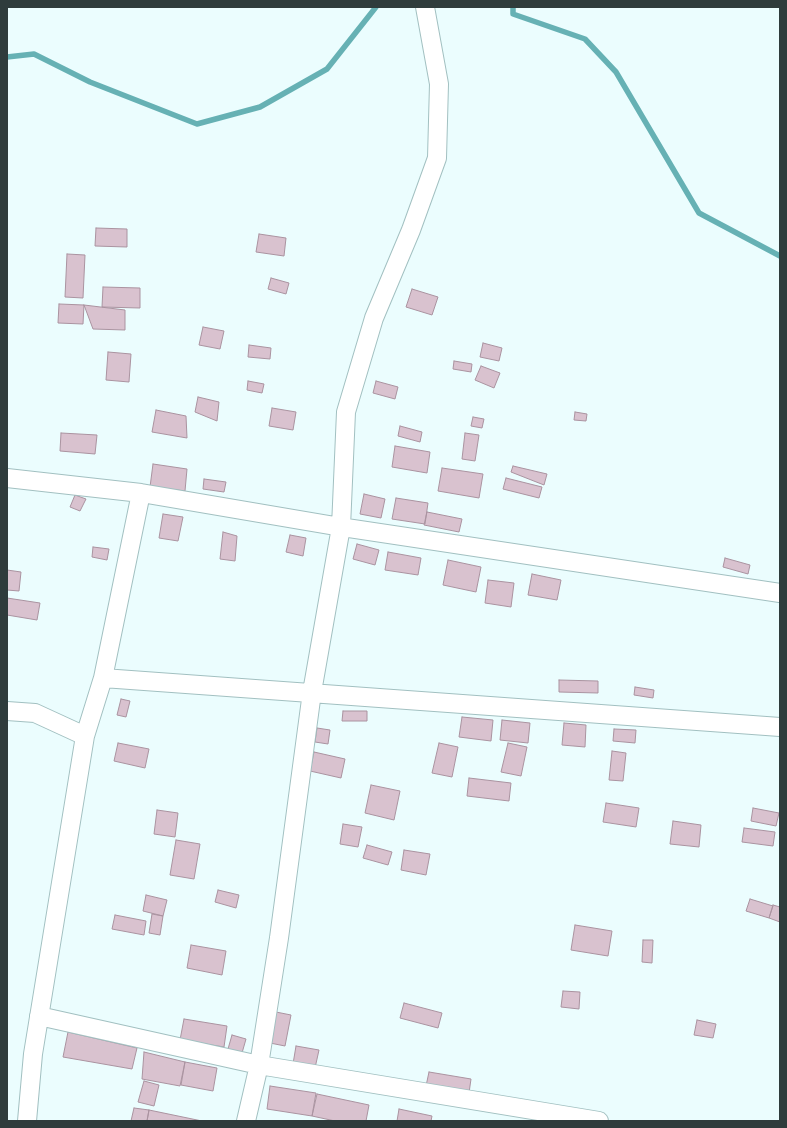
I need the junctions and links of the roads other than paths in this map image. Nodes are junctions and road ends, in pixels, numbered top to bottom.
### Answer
1 (424, 7) edge
2 (7, 478) edge
3 (141, 493) junction
4 (341, 527) junction
5 (780, 593) edge
6 (104, 678) junction
7 (312, 692) junction
8 (7, 711) edge
9 (780, 727) edge
10 (85, 736) junction
11 (39, 1016) junction
12 (259, 1066) junction
13 (27, 1121) edge
14 (246, 1121) edge
15 (599, 1121) edge

1 - 4 street
2 - 3 street
3 - 4 street
3 - 6 street
4 - 5 street
4 - 7 street
6 - 7 street
6 - 10 street
7 - 9 street
7 - 12 street
8 - 10 street
10 - 11 street
11 - 12 street
11 - 13 street
12 - 14 street
12 - 15 street

